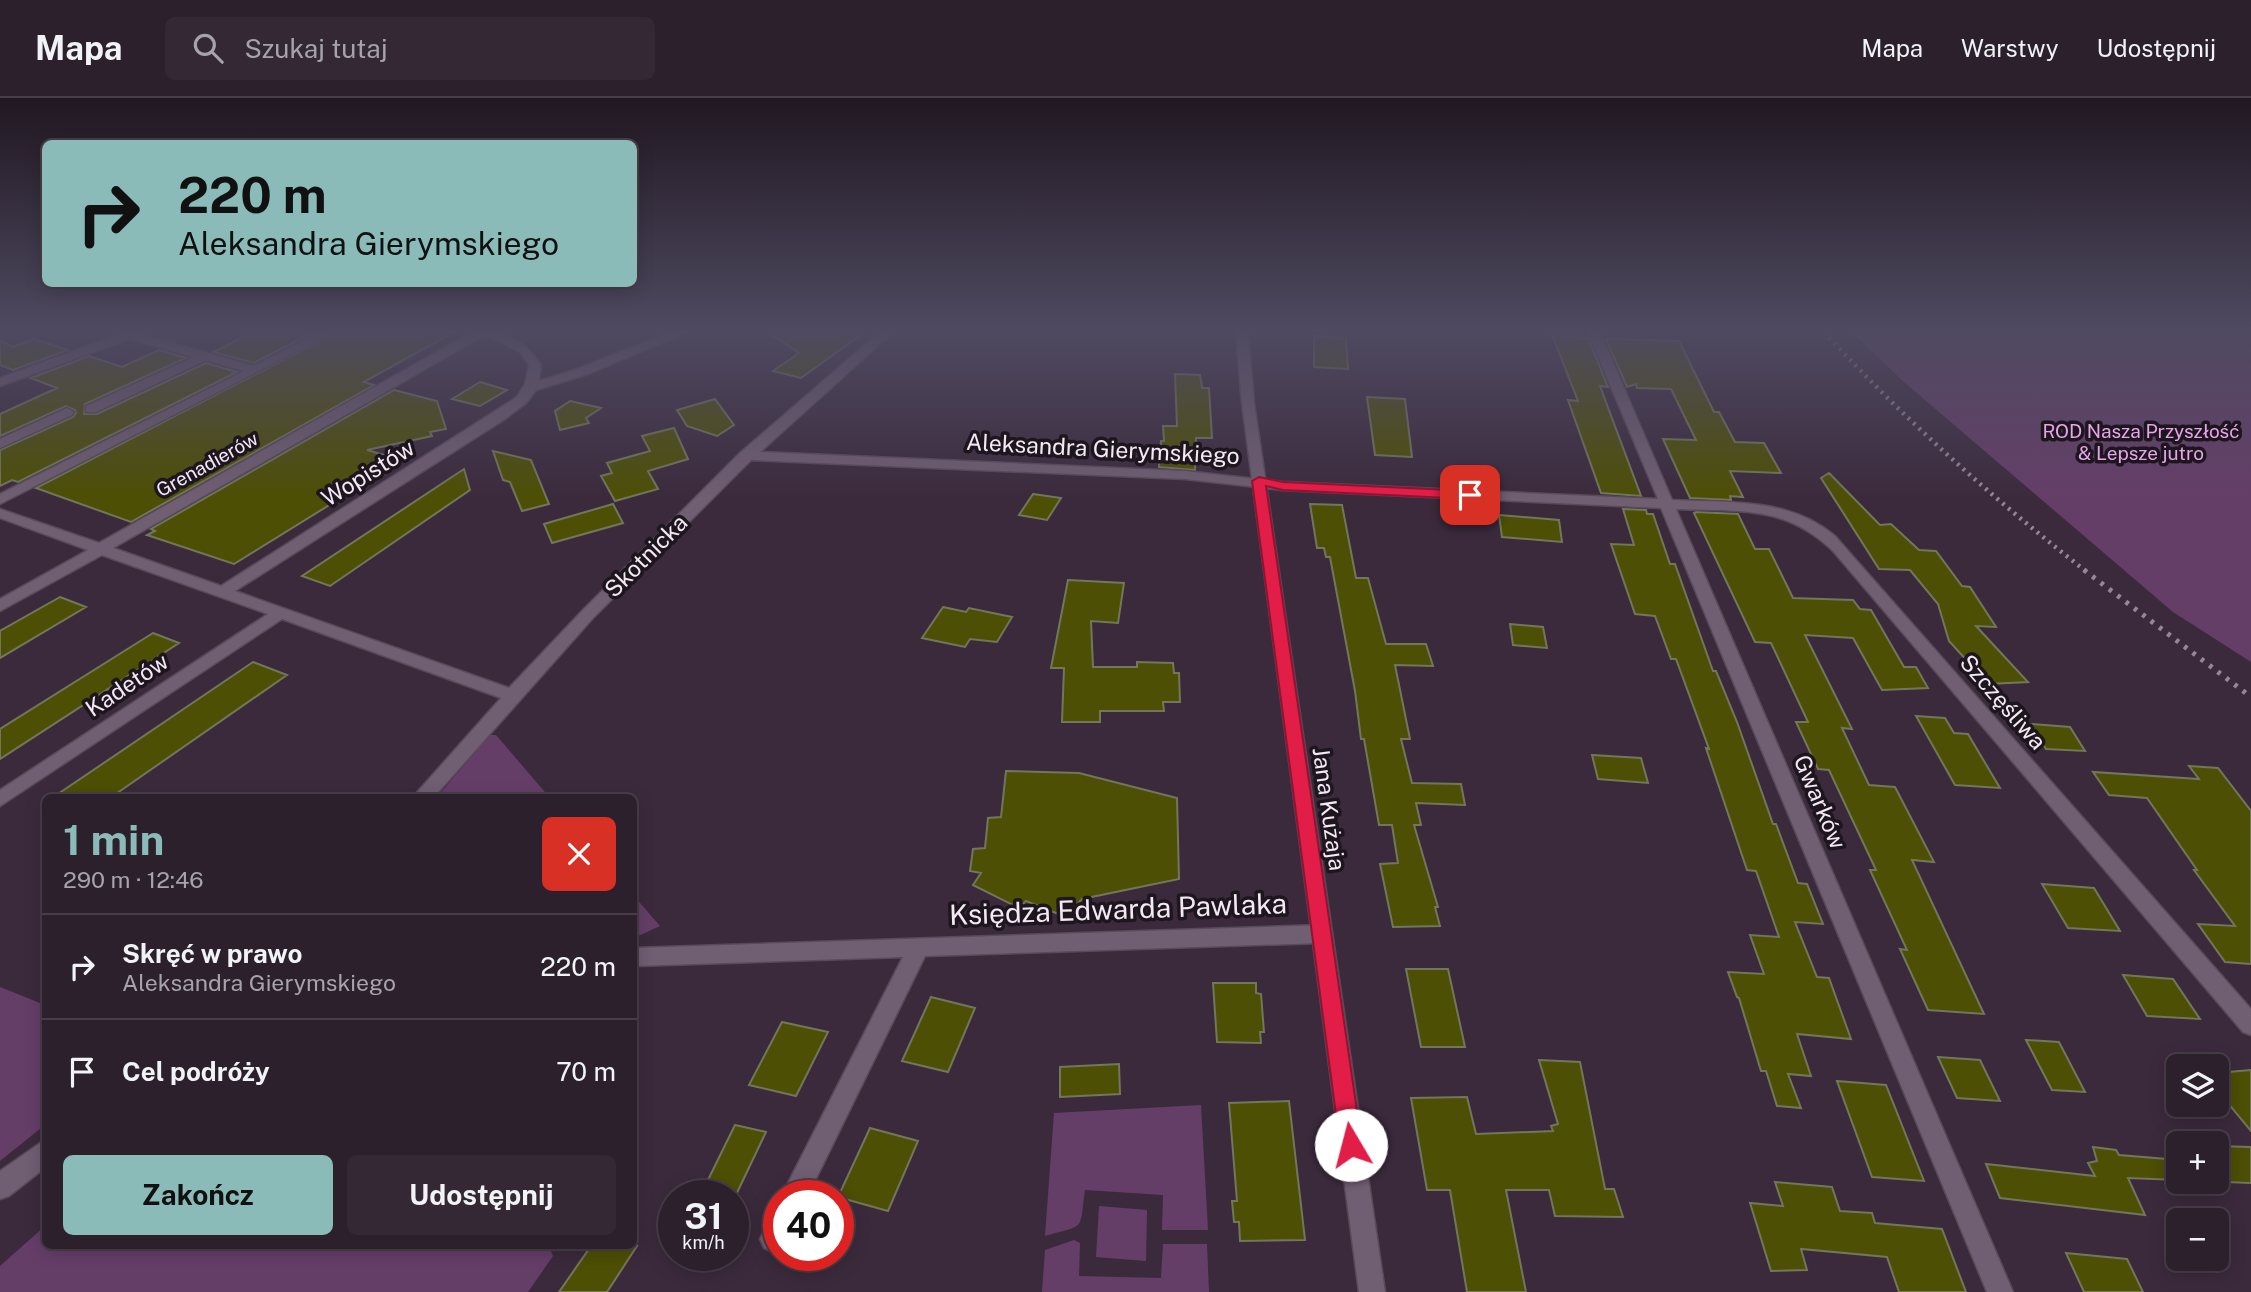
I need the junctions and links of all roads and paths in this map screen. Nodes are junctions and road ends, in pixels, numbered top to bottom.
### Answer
1 (138, 388) edge
2 (221, 388) edge
3 (382, 388) edge
4 (532, 388) edge
5 (823, 388) edge
6 (1248, 388) edge
7 (1618, 388) edge
8 (91, 410) dead end
9 (68, 412) dead end
10 (0, 444) edge
11 (745, 456) junction
12 (1259, 481) junction
13 (0, 500) edge
14 (1668, 505) junction
15 (0, 513) edge
16 (99, 547) junction
17 (223, 592) junction
18 (0, 606) edge
19 (282, 612) junction
20 (511, 695) junction
21 (425, 794) edge
22 (0, 799) edge
23 (1321, 934) junction
24 (918, 948) junction
25 (637, 957) edge
26 (2251, 1026) edge
27 (42, 1154) edge
28 (802, 1180) edge
29 (0, 1188) edge
30 (1372, 1292) edge
31 (2000, 1292) edge

1 - 8 street
2 - 13 street
3 - 16 street, Grenadierów
4 - 17 street, Wopistów
5 - 11 street, Skotnicka
6 - 12 street, Jana Kużaja
7 - 14 street, Gwarków
9 - 10 street
11 - 12 street, Aleksandra Gierymskiego
11 - 20 street, Skotnicka
12 - 14 street, Aleksandra Gierymskiego
12 - 23 street, Jana Kużaja
14 - 26 street, Szczęśliwa
14 - 31 street, Gwarków
15 - 16 street
16 - 17 street
16 - 18 street, Grenadierów
17 - 19 street
19 - 20 street
19 - 22 street, Kadetów
20 - 21 street, Skotnicka
23 - 24 street, Księdza Edwarda Pawlaka
23 - 30 street, Jana Kużaja
24 - 25 street, Księdza Edwarda Pawlaka
24 - 28 street
27 - 29 street

